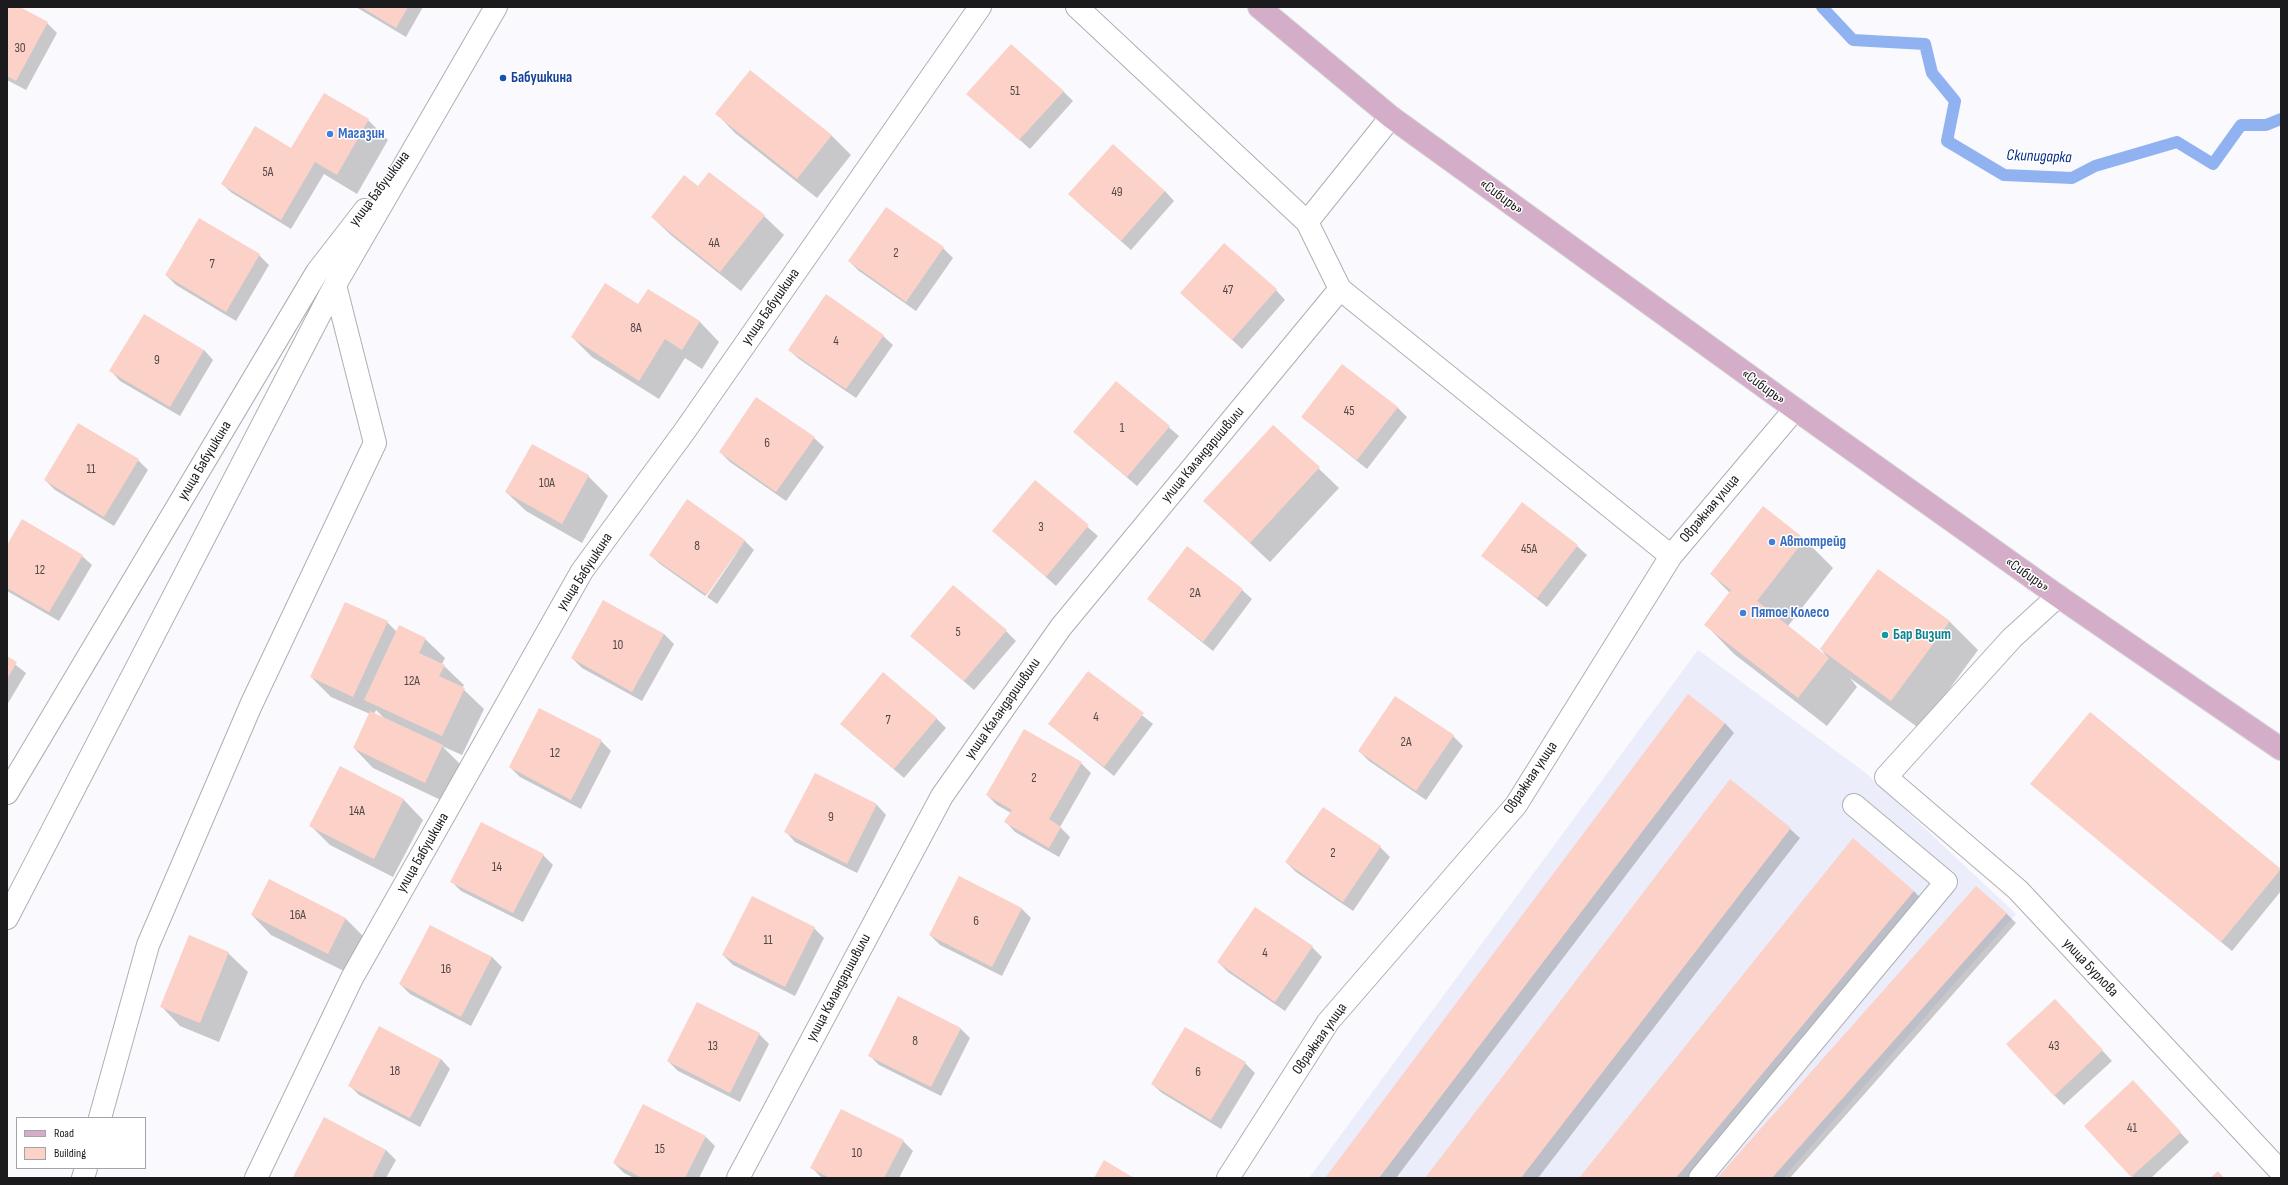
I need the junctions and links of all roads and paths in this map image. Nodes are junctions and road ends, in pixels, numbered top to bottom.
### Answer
1 (496, 7) edge
2 (980, 7) edge
3 (1077, 7) edge
4 (1259, 7) edge
5 (1391, 117) junction
6 (419, 139) junction
7 (1307, 222) junction
8 (335, 285) junction
9 (1340, 289) junction
10 (1795, 410) junction
11 (1671, 556) junction
12 (2058, 596) junction
13 (2281, 749) edge
14 (7, 793) edge
15 (1854, 805) dead end
16 (7, 918) edge
17 (100, 1117) edge
18 (2281, 1172) edge
19 (256, 1178) edge
20 (738, 1178) edge
21 (1228, 1178) edge
22 (1700, 1178) edge

1 - 6 street
2 - 19 street, улица Бабушкина
3 - 7 street
4 - 5 main road, «Сибирь»
5 - 7 street
5 - 10 main road, «Сибирь»
6 - 8 street
6 - 14 street, улица Бабушкина
7 - 9 street
8 - 16 street
8 - 17 street
9 - 11 street
9 - 20 street, улица Каландаришвили
10 - 11 street, Овражная улица
10 - 12 main road, «Сибирь»
11 - 21 street, Овражная улица
12 - 13 main road, «Сибирь»
12 - 18 street, улица Бурлова
15 - 22 street

